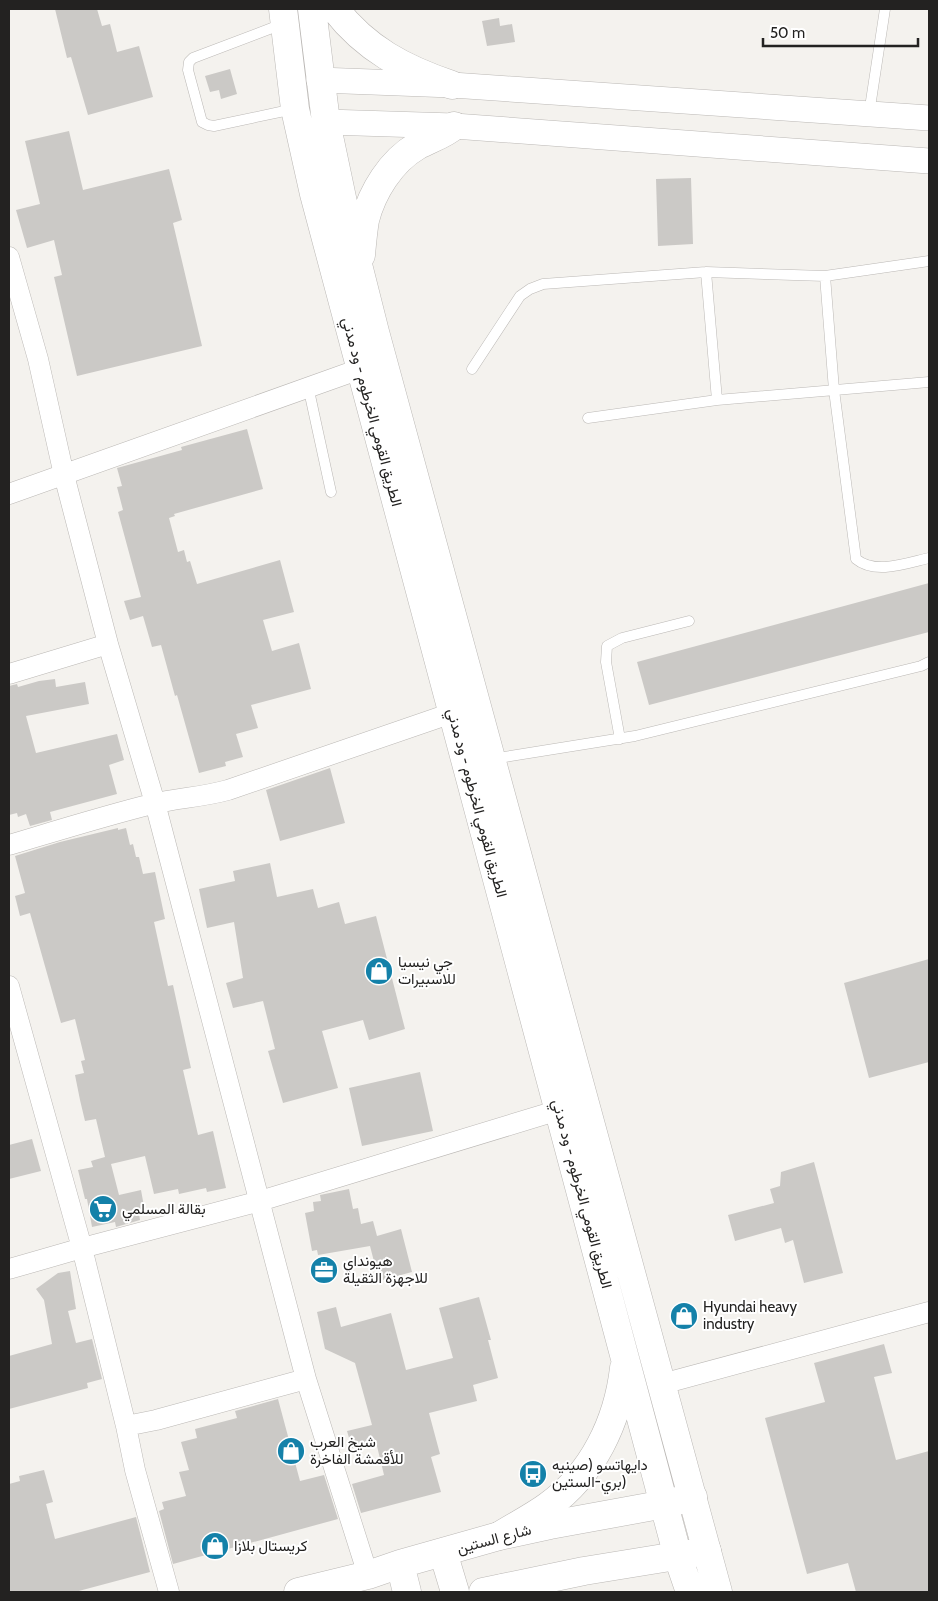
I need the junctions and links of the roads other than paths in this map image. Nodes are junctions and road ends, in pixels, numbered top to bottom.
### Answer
1 (312, 9) edge
2 (335, 9) edge
3 (884, 9) edge
4 (284, 16) edge
5 (320, 80) junction
6 (452, 85) junction
7 (295, 109) junction
8 (869, 114) junction
9 (929, 118) edge
10 (326, 122) junction
11 (454, 126) junction
12 (929, 161) edge
13 (9, 258) edge
14 (929, 261) edge
15 (360, 271) junction
16 (706, 272) junction
17 (825, 276) junction
18 (472, 368) dead end
19 (360, 369) junction
20 (929, 382) edge
21 (308, 386) junction
22 (834, 390) junction
23 (717, 400) junction
24 (588, 418) dead end
25 (64, 475) junction
26 (331, 492) dead end
27 (9, 494) edge
28 (929, 558) edge
29 (688, 621) dead end
30 (108, 644) junction
31 (929, 662) edge
32 (9, 674) edge
33 (452, 713) junction
34 (620, 739) junction
35 (492, 759) junction
36 (155, 803) junction
37 (9, 845) edge
38 (9, 986) edge
39 (15, 1029) edge
40 (559, 1110) junction
41 (260, 1201) junction
42 (82, 1248) junction
43 (9, 1269) edge
44 (929, 1312) edge
45 (625, 1357) junction
46 (306, 1379) junction
47 (662, 1384) junction
48 (126, 1426) junction
49 (693, 1497) junction
50 (664, 1504) junction
51 (499, 1536) junction
52 (443, 1552) junction
53 (707, 1552) junction
54 (678, 1557) junction
55 (400, 1564) junction
56 (368, 1575) junction
57 (493, 1590) edge
58 (169, 1592) edge
59 (298, 1592) edge
60 (407, 1592) edge
61 (455, 1592) edge
62 (540, 1592) edge
63 (690, 1592) edge
64 (718, 1592) edge

1 - 5 main road, الطريق القومي الخرطوم - ود مدني
2 - 6 main road
3 - 8 lane
4 - 7 main road, الطريق القومي الخرطوم - ود مدني
4 - 7 lane
5 - 6 street
5 - 10 main road, الطريق القومي الخرطوم - ود مدني
6 - 8 street
7 - 19 main road, الطريق القومي الخرطوم - ود مدني
8 - 9 street
10 - 11 street
10 - 15 main road, الطريق القومي الخرطوم - ود مدني
11 - 12 street
11 - 15 main road
13 - 25 street
14 - 17 lane
15 - 35 main road, الطريق القومي الخرطوم - ود مدني
16 - 17 lane
16 - 18 lane
16 - 23 lane
17 - 22 lane
19 - 21 street
19 - 33 main road, الطريق القومي الخرطوم - ود مدني
20 - 22 lane
21 - 25 street
21 - 26 lane
22 - 23 lane
22 - 28 lane
23 - 24 lane
25 - 27 street
25 - 30 street
29 - 34 lane
30 - 32 street
30 - 36 street
31 - 34 lane
33 - 36 street
33 - 40 main road, الطريق القومي الخرطوم - ود مدني
34 - 35 lane
35 - 47 main road, الطريق القومي الخرطوم - ود مدني
36 - 37 street
36 - 41 street
38 - 39 street
39 - 42 street
40 - 41 street
40 - 45 main road, الطريق القومي الخرطوم - ود مدني
41 - 42 street
41 - 46 street
42 - 43 street
42 - 48 street
44 - 47 street
45 - 50 main road, الطريق القومي الخرطوم - ود مدني
45 - 51 main road
46 - 48 street
46 - 56 street
47 - 49 main road, الطريق القومي الخرطوم - ود مدني
48 - 58 street
49 - 50 main road, شارع الستين
49 - 53 main road, الطريق القومي الخرطوم - ود مدني
50 - 51 main road, شارع الستين
50 - 54 main road, الطريق القومي الخرطوم - ود مدني
51 - 52 main road, شارع الستين
52 - 55 main road, شارع الستين
52 - 61 main road
53 - 54 main road
53 - 64 main road, الطريق القومي الخرطوم - ود مدني
54 - 57 main road
54 - 63 main road, الطريق القومي الخرطوم - ود مدني
55 - 56 main road, شارع الستين
55 - 60 main road
56 - 59 main road, شارع الستين
57 - 62 main road

